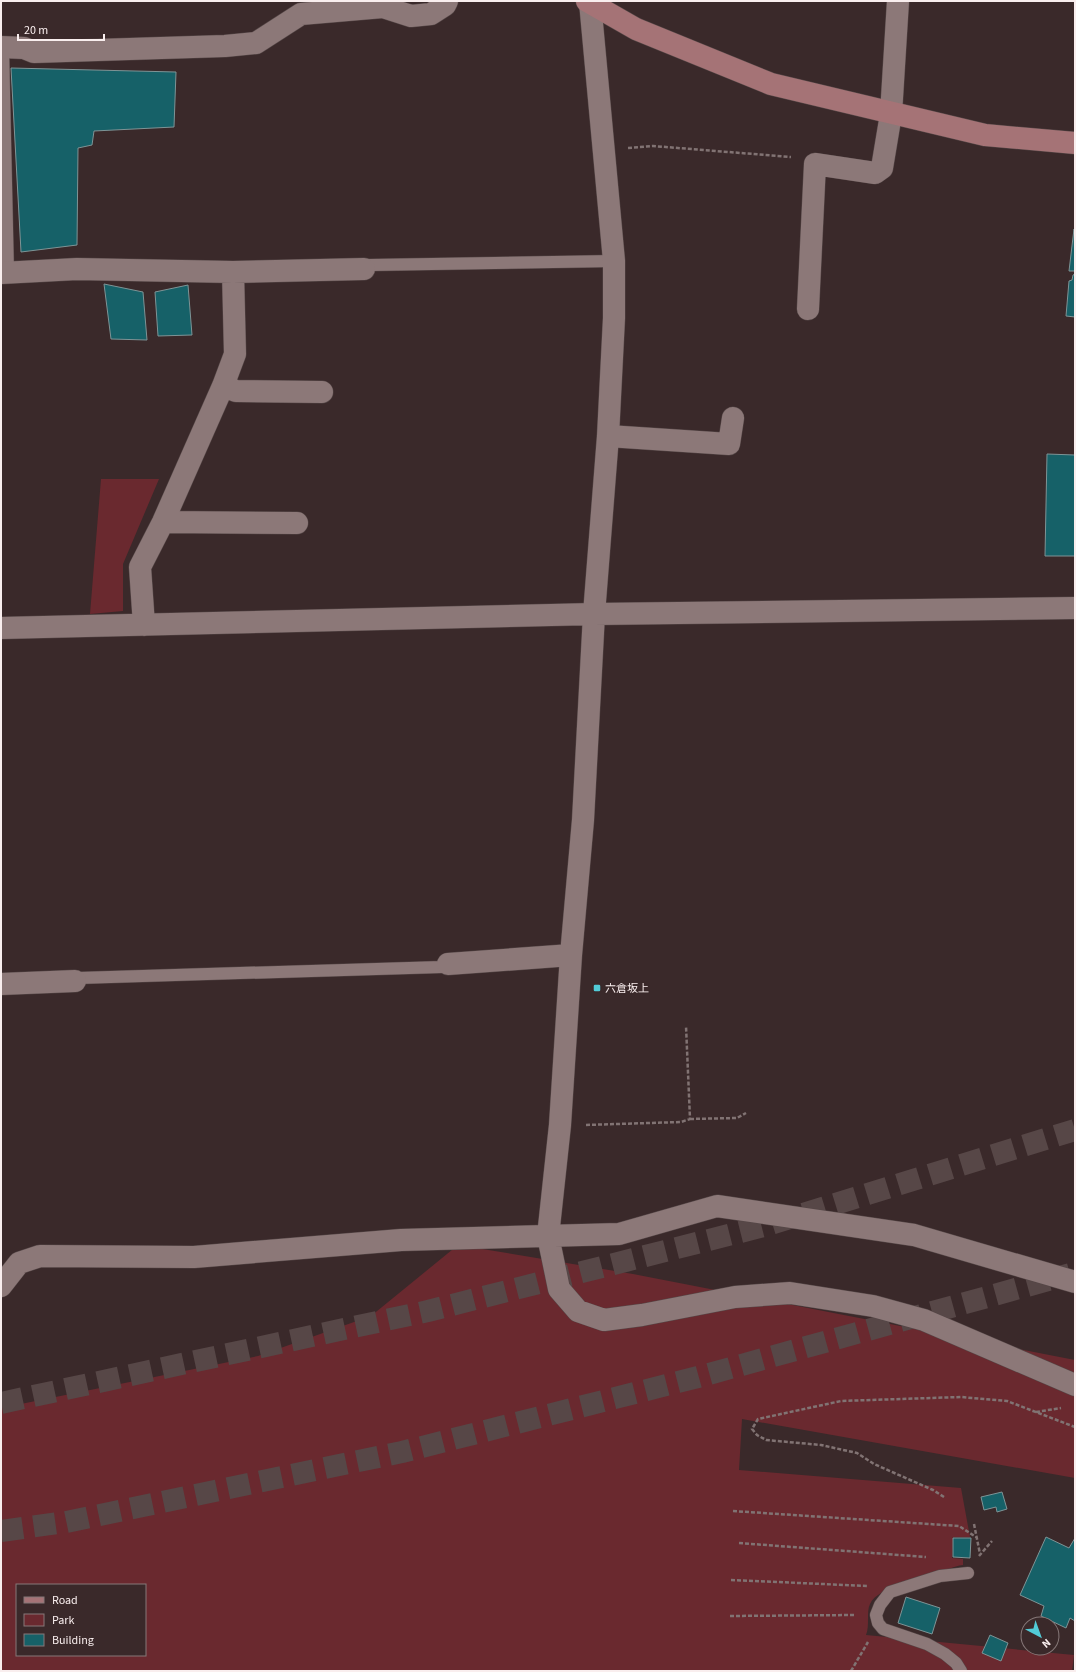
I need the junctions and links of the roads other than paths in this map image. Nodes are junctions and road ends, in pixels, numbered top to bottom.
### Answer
1 (447, 1) edge
2 (898, 1) edge
3 (588, 2) edge
4 (2, 47) edge
5 (891, 114) junction
6 (1075, 143) edge
7 (614, 260) junction
8 (364, 269) joint
9 (233, 272) junction
10 (5, 273) edge
11 (808, 310) dead end
12 (223, 386) junction
13 (322, 392) dead end
14 (733, 418) dead end
15 (608, 436) junction
16 (163, 522) junction
17 (297, 523) dead end
18 (1075, 608) edge
19 (594, 614) junction
20 (144, 625) junction
21 (1, 628) edge
22 (571, 955) junction
23 (448, 964) joint
24 (75, 981) joint
25 (1, 984) edge
26 (548, 1236) junction
27 (1075, 1282) edge
28 (1, 1286) edge
29 (1075, 1385) edge
30 (968, 1573) dead end
31 (961, 1671) edge

1 - 4 street
2 - 5 street
3 - 5 street
3 - 7 street
4 - 10 lane
5 - 6 street
5 - 11 street
7 - 8 lane
7 - 15 street
8 - 9 street
9 - 10 street
9 - 12 street
12 - 13 street
12 - 16 street
14 - 15 street
15 - 19 street
16 - 17 street
16 - 20 street
18 - 19 street
19 - 20 street
19 - 22 street
20 - 21 street
22 - 23 street
22 - 26 street
23 - 24 lane
24 - 25 street
26 - 27 street
26 - 28 street
26 - 29 street
30 - 31 lane

